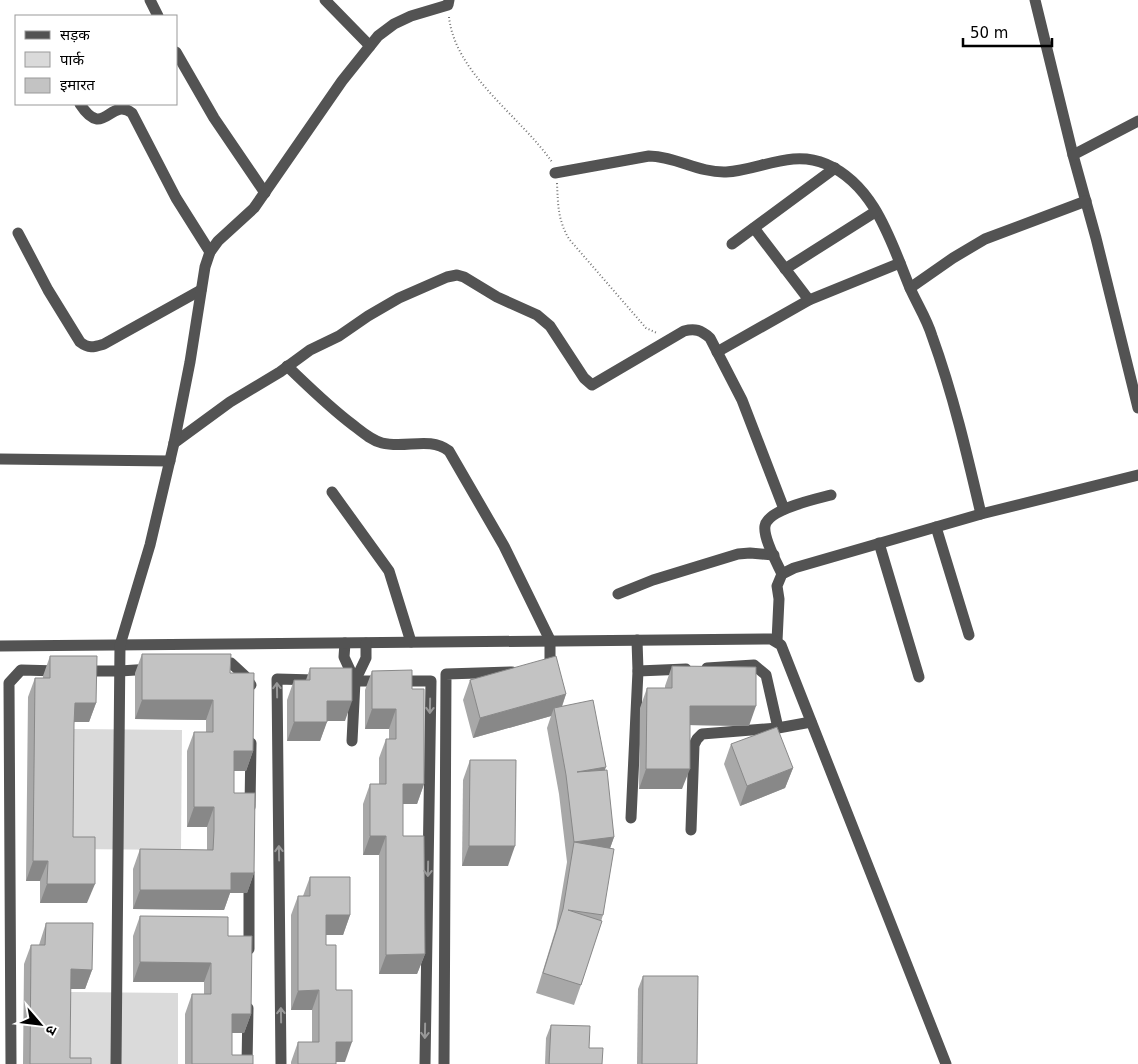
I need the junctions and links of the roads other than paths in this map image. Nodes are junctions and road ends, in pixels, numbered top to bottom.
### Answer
1 (150, 0) edge
2 (325, 0) edge
3 (449, 0) edge
4 (1035, 0) edge
5 (158, 15) edge
6 (370, 46) junction
7 (178, 55) edge
8 (81, 105) edge
9 (1138, 121) edge
10 (1073, 155) junction
11 (835, 168) junction
12 (555, 173) dead end
13 (265, 193) junction
14 (1086, 201) junction
15 (875, 212) junction
16 (754, 228) junction
17 (18, 233) dead end
18 (732, 244) dead end
19 (210, 252) junction
20 (900, 262) junction
21 (786, 269) junction
22 (910, 288) junction
23 (201, 290) junction
24 (809, 300) junction
25 (717, 352) junction
26 (287, 366) junction
27 (1138, 408) edge
28 (174, 443) junction
29 (0, 459) edge
30 (170, 460) junction
31 (1138, 475) edge
32 (332, 492) dead end
33 (831, 495) dead end
34 (784, 509) junction
35 (981, 514) junction
36 (936, 527) junction
37 (879, 543) junction
38 (774, 555) junction
39 (782, 574) junction
40 (618, 594) dead end
41 (968, 635) dead end
42 (550, 640) junction
43 (637, 640) junction
44 (777, 641) junction
45 (411, 642) junction
46 (345, 643) junction
47 (366, 643) junction
48 (120, 645) junction
49 (0, 646) edge
50 (203, 665) edge
51 (166, 668) edge
52 (120, 671) junction
53 (638, 671) junction
54 (522, 672) edge
55 (541, 672) edge
56 (919, 677) dead end
57 (354, 681) junction
58 (252, 696) edge
59 (812, 722) junction
60 (778, 728) junction
61 (251, 734) edge
62 (352, 741) dead end
63 (250, 814) edge
64 (631, 818) dead end
65 (691, 830) dead end
66 (249, 864) edge
67 (248, 964) edge
68 (248, 994) edge
69 (11, 1064) edge
70 (116, 1064) edge
71 (247, 1064) edge
72 (281, 1064) edge
73 (425, 1064) edge
74 (444, 1064) edge
75 (946, 1064) edge

1 - 5 street
2 - 6 street
3 - 6 street
4 - 10 street
6 - 13 street
7 - 13 street
8 - 19 street
9 - 10 street
10 - 14 street
11 - 12 street
11 - 15 street
11 - 16 street
13 - 19 street
14 - 22 street
14 - 27 street
15 - 20 street
15 - 21 street
16 - 18 street
16 - 21 street
17 - 23 street
19 - 23 street
20 - 22 street
20 - 24 street
21 - 24 street
22 - 35 street
23 - 28 street
24 - 25 street
25 - 26 street
25 - 34 street
26 - 28 street
26 - 42 street
28 - 30 street
29 - 30 street
30 - 48 street
31 - 35 street
32 - 45 street
33 - 34 street
34 - 38 street
35 - 36 street
36 - 37 street
36 - 41 street
37 - 39 street
37 - 56 street
38 - 39 street
38 - 40 street
39 - 44 street
42 - 43 street
42 - 45 street
42 - 55 street
43 - 44 street
43 - 53 street
44 - 59 street
45 - 47 street
46 - 47 street
46 - 48 street
46 - 57 street
47 - 57 street
48 - 49 street
48 - 52 street
50 - 58 street
51 - 52 street
52 - 69 street
52 - 70 street
53 - 60 street
53 - 64 street
54 - 74 street
57 - 62 street
72 -> 57 street
57 -> 73 street
59 - 60 street
59 - 75 street
60 - 65 street
61 - 63 street
66 - 67 street
68 - 71 street

